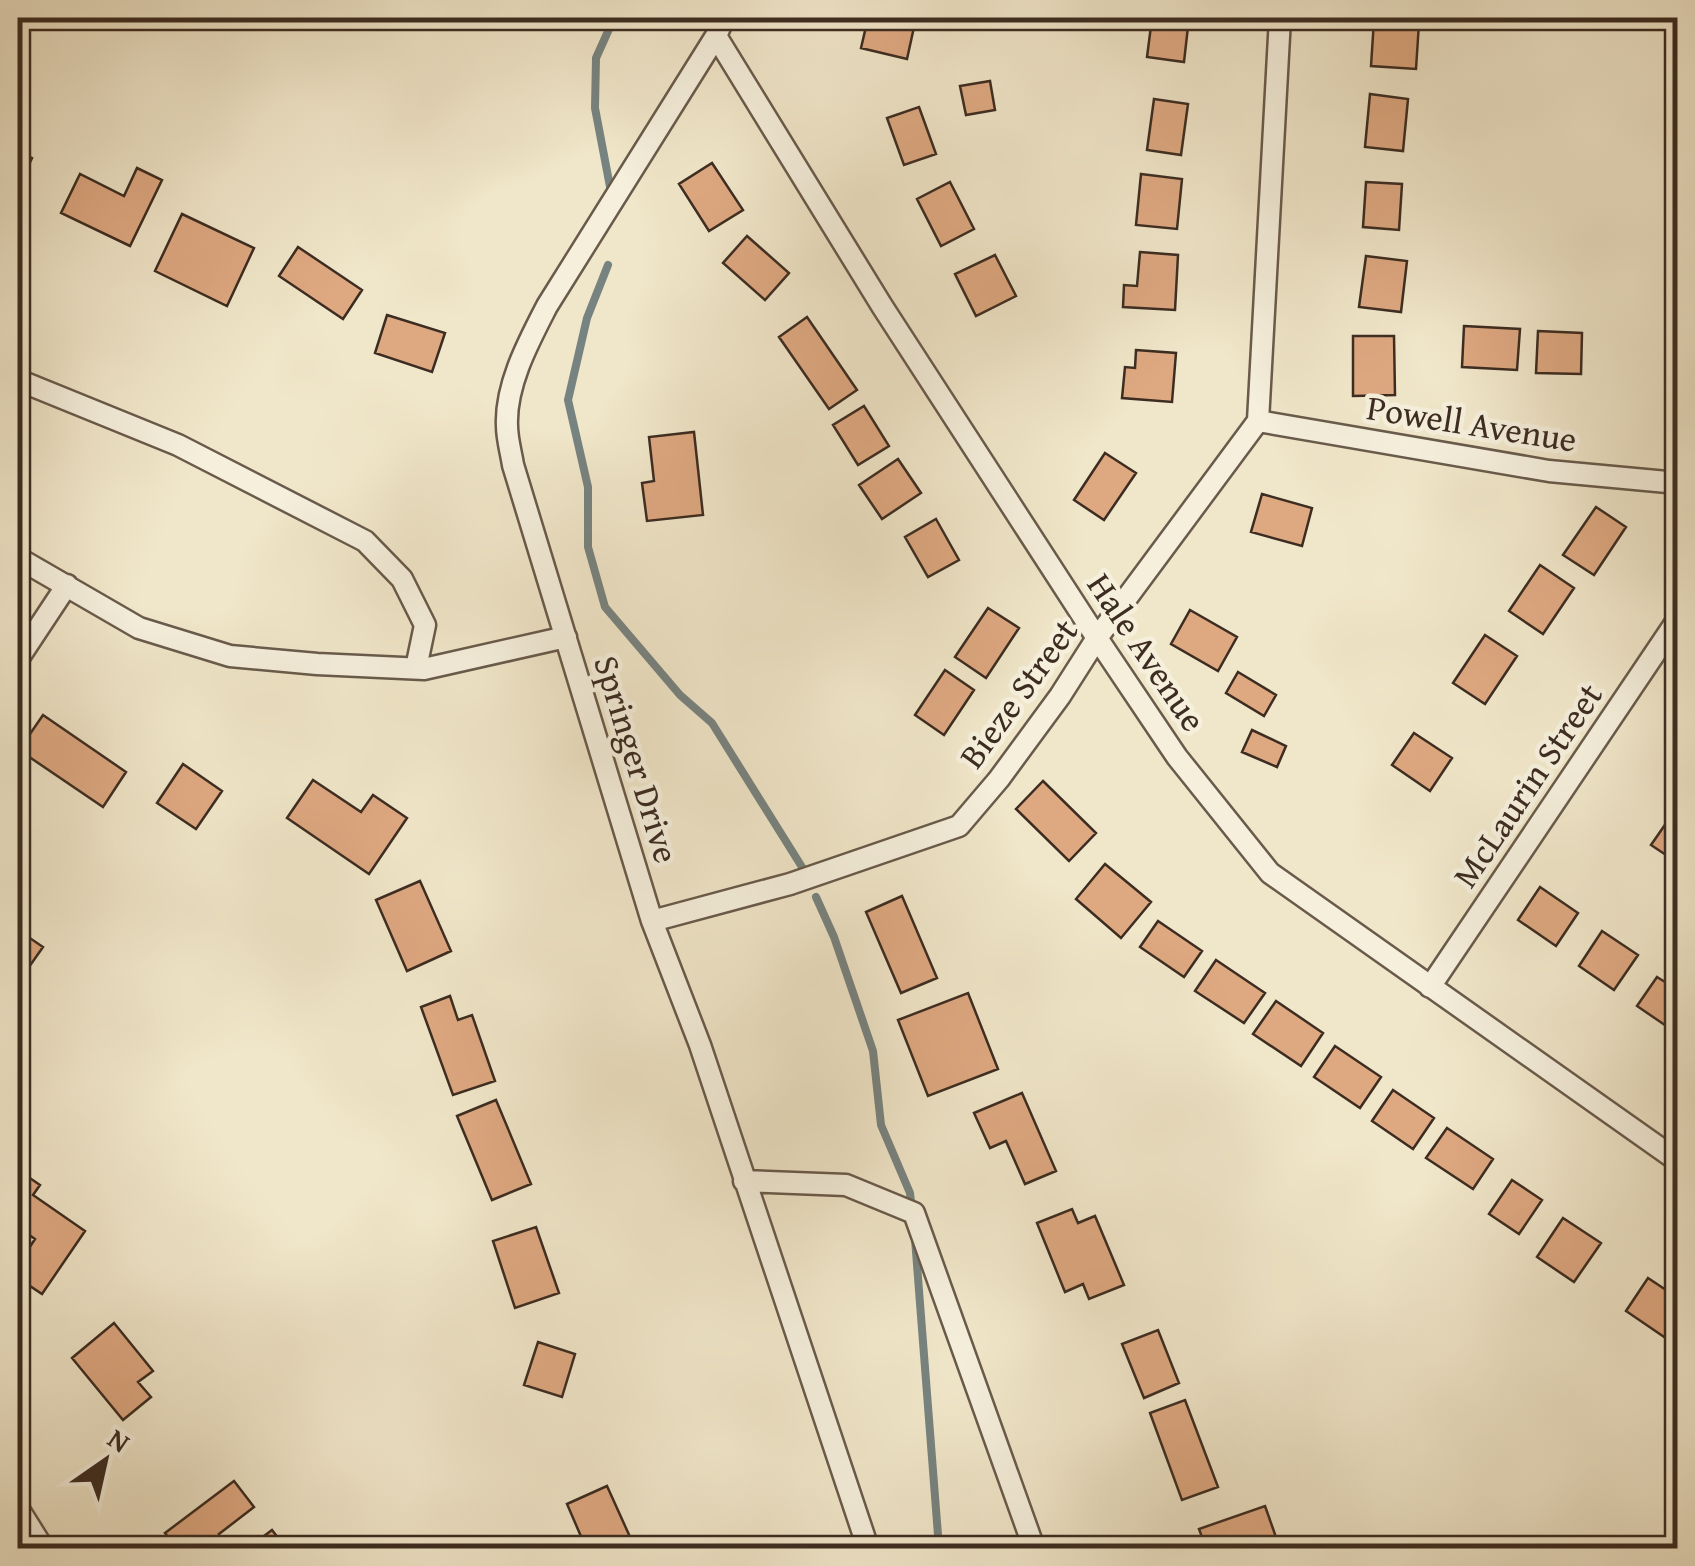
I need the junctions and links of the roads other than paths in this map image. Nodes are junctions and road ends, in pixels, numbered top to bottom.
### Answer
1 (1280, 18) edge
2 (720, 27) edge
3 (18, 380) edge
4 (1258, 421) junction
5 (1678, 483) edge
6 (18, 558) edge
7 (67, 586) junction
8 (1678, 619) edge
9 (566, 636) junction
10 (1097, 638) junction
11 (18, 659) edge
12 (416, 668) junction
13 (652, 921) junction
14 (1430, 988) junction
15 (1678, 1161) edge
16 (744, 1182) junction
17 (18, 1508) edge
18 (43, 1548) edge
19 (868, 1548) edge
20 (1034, 1548) edge

1 - 4 street
2 - 9 street, Springer Drive
2 - 10 street, Hale Avenue
3 - 12 street
4 - 5 street, Powell Avenue
4 - 10 street, Bieze Street
6 - 7 street
7 - 11 street
7 - 12 street
8 - 14 street, McLaurin Street
9 - 12 street
9 - 13 street, Springer Drive
10 - 13 street, Bieze Street
10 - 14 street, Hale Avenue
13 - 16 street, Springer Drive
14 - 15 street, Hale Avenue
16 - 19 street, Springer Drive
16 - 20 street
17 - 18 street

